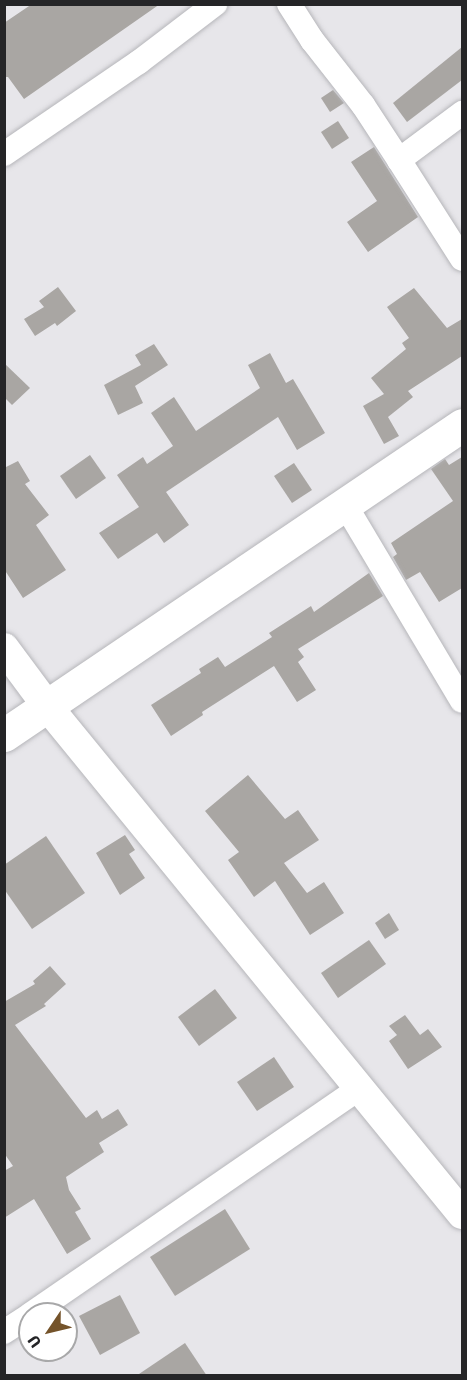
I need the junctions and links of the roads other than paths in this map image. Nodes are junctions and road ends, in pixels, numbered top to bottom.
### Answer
1 (215, 4) edge
2 (289, 4) edge
3 (462, 113) edge
4 (4, 153) edge
5 (399, 160) junction
6 (462, 259) edge
7 (462, 425) edge
8 (344, 503) junction
9 (4, 648) edge
10 (462, 701) edge
11 (47, 706) junction
12 (4, 735) edge
13 (360, 1088) junction
14 (462, 1214) edge
15 (48, 1302) edge
16 (18, 1322) edge
17 (4, 1332) edge

1 - 4 street
2 - 5 street
3 - 5 street
5 - 6 street
7 - 8 main road
8 - 10 street
8 - 11 main road
9 - 11 street
11 - 12 main road
11 - 13 street
13 - 14 street
13 - 15 street
16 - 17 street

